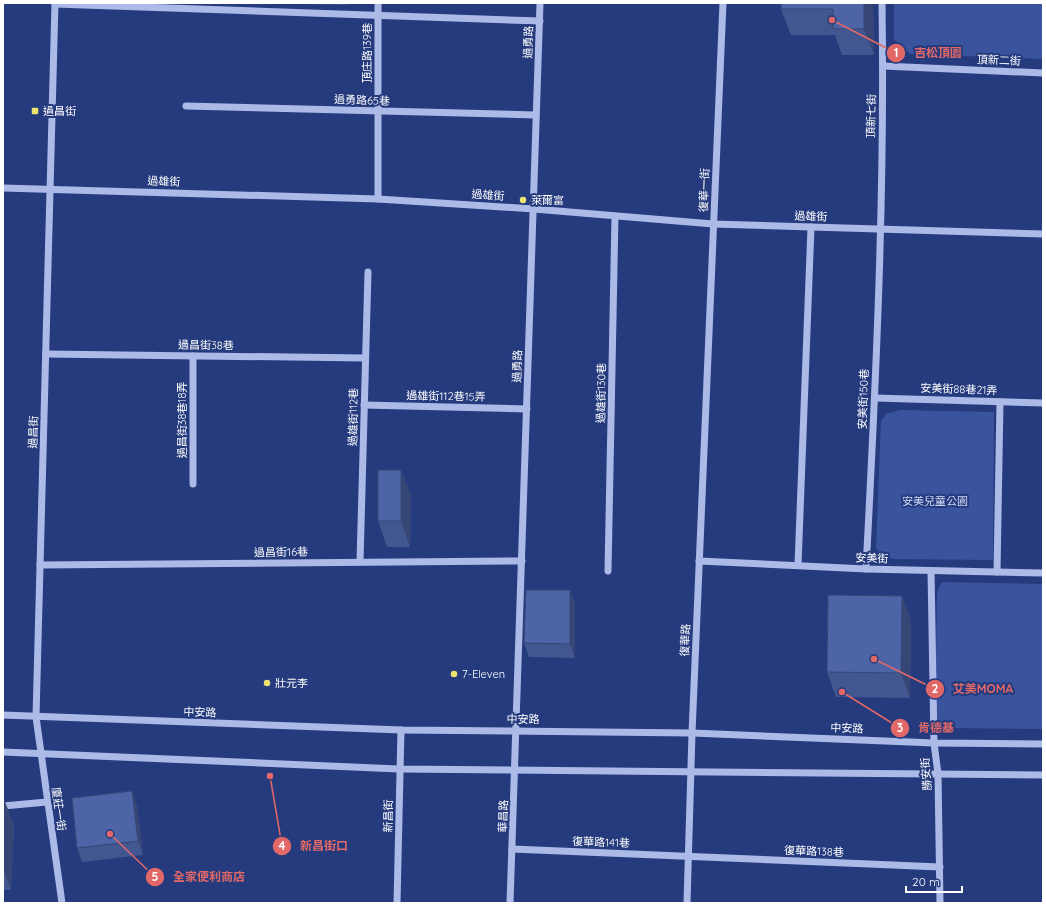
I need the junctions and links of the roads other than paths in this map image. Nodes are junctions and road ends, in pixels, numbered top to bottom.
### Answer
1 (55, 3) edge
2 (378, 3) edge
3 (540, 3) edge
4 (722, 3) edge
5 (882, 3) edge
6 (247, 6) edge
7 (378, 15) junction
8 (540, 21) junction
9 (883, 66) junction
10 (1043, 73) edge
11 (186, 106) dead end
12 (378, 112) junction
13 (536, 115) junction
14 (3, 188) edge
15 (51, 189) junction
16 (378, 199) junction
17 (534, 209) junction
18 (615, 216) junction
19 (713, 224) junction
20 (811, 227) junction
21 (880, 230) junction
22 (1043, 234) edge
23 (368, 272) dead end
24 (46, 354) junction
25 (193, 356) junction
26 (365, 358) junction
27 (707, 378) joint
28 (875, 398) junction
29 (1000, 402) junction
30 (1043, 403) edge
31 (364, 405) junction
32 (527, 409) junction
33 (194, 484) dead end
34 (522, 561) junction
35 (699, 561) junction
36 (360, 562) junction
37 (40, 566) junction
38 (798, 566) junction
39 (866, 569) junction
40 (608, 571) dead end
41 (931, 571) junction
42 (997, 572) junction
43 (1043, 573) edge
44 (3, 715) edge
45 (36, 717) junction
46 (400, 730) junction
47 (517, 730) junction
48 (692, 733) junction
49 (934, 743) junction
50 (1043, 744) edge
51 (3, 752) edge
52 (41, 754) junction
53 (399, 769) junction
54 (515, 769) junction
55 (691, 772) junction
56 (938, 774) junction
57 (1043, 775) edge
58 (46, 802) junction
59 (3, 806) edge
60 (512, 849) junction
61 (688, 857) junction
62 (940, 867) junction
63 (62, 903) edge
64 (397, 903) edge
65 (510, 903) edge
66 (687, 903) edge
67 (940, 903) edge

1 - 6 street
1 - 15 street, 過昌街
2 - 7 street, 頂庄路139巷
3 - 8 street, 過勇路
4 - 19 street, 復華一街
5 - 9 street, 頂新七街
6 - 7 street
7 - 8 street
7 - 12 street, 頂庄路139巷
8 - 13 street, 過勇路
9 - 10 street, 頂新二街
9 - 21 street, 頂新七街
11 - 12 street, 過勇路65巷
12 - 13 street, 過勇路65巷
12 - 16 street, 頂庄路139巷
13 - 17 street, 過勇路
14 - 15 street, 過雄街
15 - 16 street, 過雄街
15 - 24 street, 過昌街
16 - 17 street, 過雄街
17 - 18 street, 過雄街
17 - 32 street, 過勇路
18 - 19 street, 過雄街
18 - 40 street, 過雄街130巷
19 - 20 street, 過雄街
19 - 27 street, 復華一街
20 - 21 street, 過雄街
20 - 38 street
21 - 22 street, 過雄街
21 - 28 street, 安美街150巷
23 - 26 street, 過雄街112巷
24 - 25 street, 過昌街38巷
24 - 37 street, 過昌街
25 - 26 street, 過昌街38巷
25 - 33 street, 過昌街38巷18弄
26 - 31 street, 過雄街112巷
27 - 35 street, 復華路
28 - 29 street, 安美街88巷21弄
28 - 39 street, 安美街150巷
29 - 30 street, 安美街88巷21弄
29 - 42 street
31 - 32 street, 過雄街112巷15弄
31 - 36 street, 過雄街112巷
32 - 34 street, 過勇路
34 - 36 street, 過昌街16巷
34 - 47 street, 過勇路
35 - 38 street, 安美街
35 - 48 street, 復華路
36 - 37 street, 過昌街16巷
37 - 45 street, 過昌街
38 - 39 street, 安美街
39 - 41 street, 安美街
41 - 42 street, 安美街
41 - 49 street, 勝安街
42 - 43 street, 安美街
44 - 45 street, 中安路
45 - 46 street, 中安路
45 - 52 street, 廈莊一街
46 - 47 street, 中安路
46 - 53 street, 新昌街
47 - 48 street, 中安路
47 - 54 street, 華昌路
48 - 49 street, 中安路
48 - 55 street, 復華路
49 - 50 street, 中安路
49 - 56 street, 勝安街
51 - 52 street
52 - 53 street
52 - 58 street, 廈莊一街
53 - 54 street
53 - 64 street, 新昌街
54 - 55 street
54 - 60 street, 華昌路
55 - 56 street
55 - 61 street, 復華路
56 - 57 street
56 - 62 street, 勝安街
58 - 59 street
58 - 63 street, 廈莊一街
60 - 61 street, 復華路141巷
60 - 65 street, 華昌路
61 - 62 street, 復華路138巷
61 - 66 street, 復華路
62 - 67 street, 勝安街

